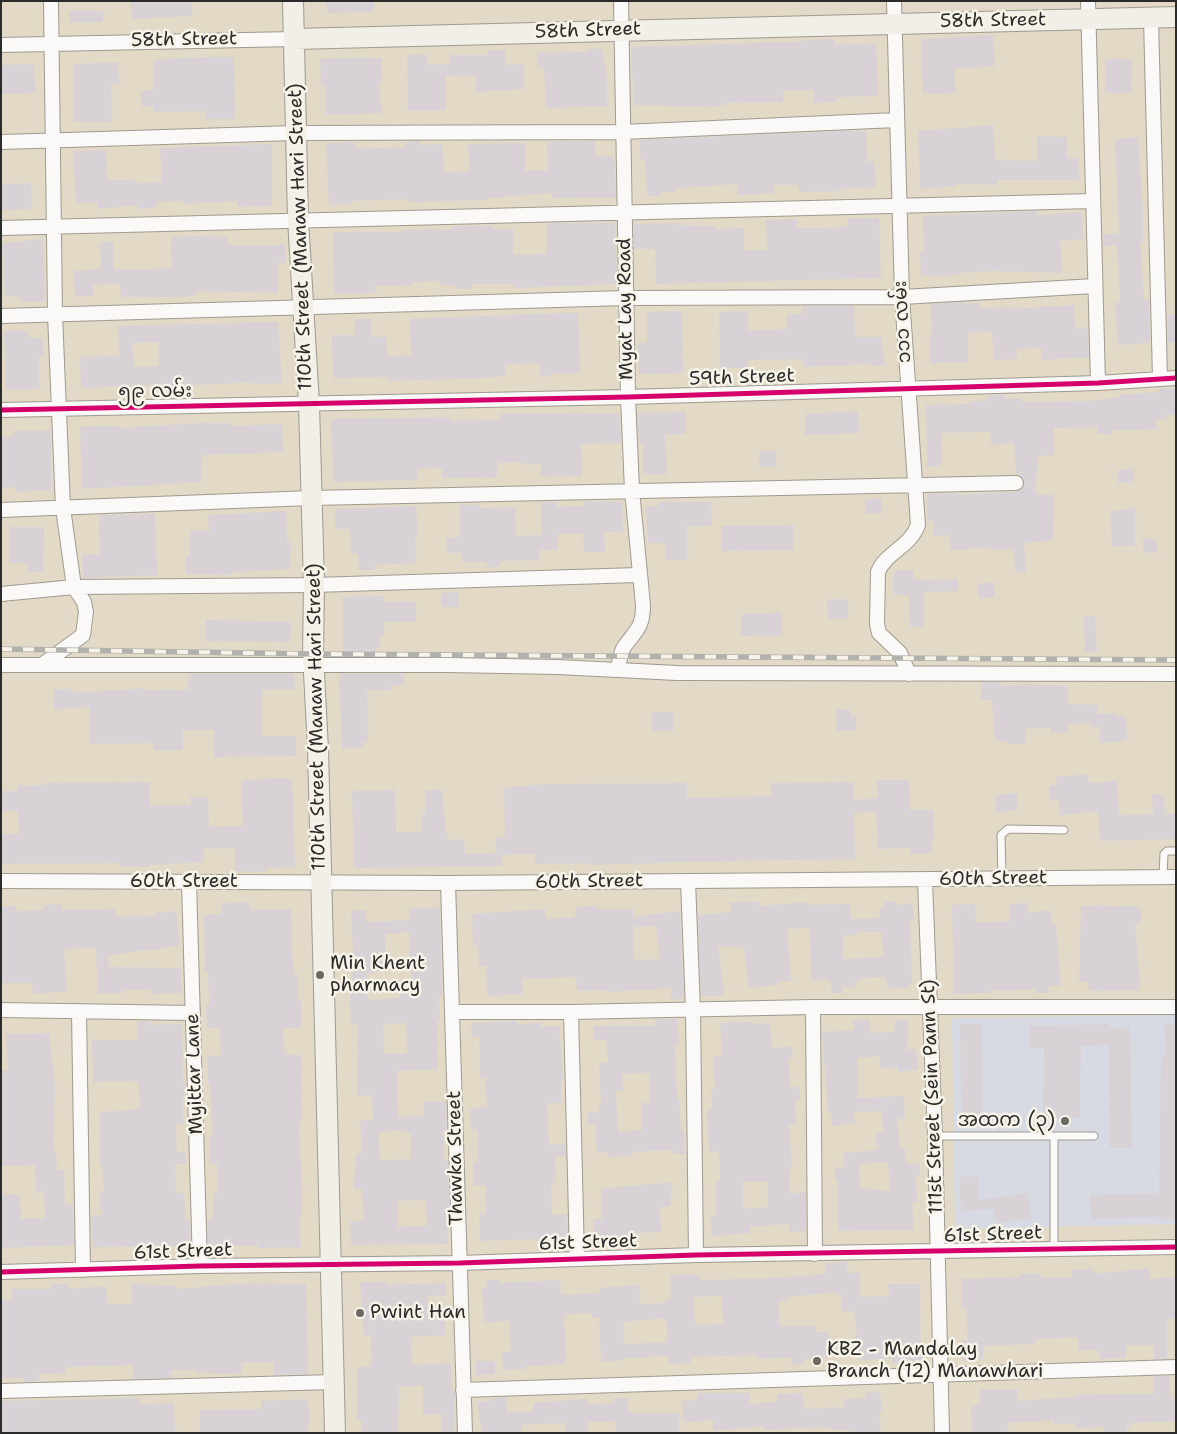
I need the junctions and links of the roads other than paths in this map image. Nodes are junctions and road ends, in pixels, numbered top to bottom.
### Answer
1 (51, 1) edge
2 (293, 1) edge
3 (621, 1) edge
4 (894, 1) edge
5 (1088, 10) edge
6 (1176, 17) edge
7 (1151, 18) junction
8 (895, 24) junction
9 (623, 30) junction
10 (294, 39) junction
11 (52, 43) junction
12 (1, 45) edge
13 (897, 120) junction
14 (622, 132) junction
15 (295, 133) junction
16 (53, 140) junction
17 (1, 142) edge
18 (1092, 201) junction
19 (899, 206) junction
20 (624, 212) junction
21 (298, 219) junction
22 (54, 226) junction
23 (1, 228) edge
24 (1095, 286) junction
25 (902, 297) junction
26 (626, 298) junction
27 (302, 308) junction
28 (54, 314) junction
29 (1, 316) edge
30 (1160, 378) junction
31 (1176, 378) edge
32 (1098, 382) junction
33 (907, 387) junction
34 (628, 397) junction
35 (308, 404) junction
36 (60, 409) junction
37 (1, 410) edge
38 (915, 484) junction
39 (1016, 484) dead end
40 (632, 490) junction
41 (312, 498) junction
42 (64, 508) junction
43 (1, 510) edge
44 (638, 575) junction
45 (314, 584) junction
46 (74, 588) junction
47 (1, 594) edge
48 (1, 665) edge
49 (314, 665) junction
50 (42, 666) junction
51 (618, 670) junction
52 (909, 674) junction
53 (1176, 674) edge
54 (1064, 830) dead end
55 (1176, 851) edge
56 (1169, 877) edge
57 (1002, 878) junction
58 (1, 881) edge
59 (688, 881) junction
60 (925, 881) junction
61 (189, 882) junction
62 (320, 883) junction
63 (448, 883) junction
64 (813, 1007) junction
65 (1176, 1007) edge
66 (930, 1008) junction
67 (1, 1010) edge
68 (693, 1010) junction
69 (80, 1011) junction
70 (453, 1012) junction
71 (572, 1012) junction
72 (193, 1013) junction
73 (935, 1136) junction
74 (1054, 1136) junction
75 (1094, 1136) dead end
76 (1176, 1247) edge
77 (1054, 1248) junction
78 (938, 1253) junction
79 (814, 1254) junction
80 (696, 1255) junction
81 (577, 1258) junction
82 (459, 1263) junction
83 (330, 1264) junction
84 (200, 1266) junction
85 (83, 1270) junction
86 (1, 1272) edge
87 (1176, 1367) edge
88 (941, 1375) junction
89 (334, 1382) junction
90 (463, 1390) junction
91 (1, 1391) edge
92 (335, 1433) edge
93 (465, 1433) edge
94 (942, 1433) edge

1 - 11 street
2 - 10 main road, 110th Street (Manaw Hari Street)
3 - 9 street, Myat Lay Road
4 - 8 street, ၁၁၁ လမ်း
5 - 7 main road, 58th Street
5 - 8 main road, 58th Street
5 - 18 street
6 - 7 main road, 58th Street
7 - 30 street
8 - 9 main road, 58th Street
8 - 13 street, ၁၁၁ လမ်း
9 - 10 main road, 58th Street
9 - 14 street, Myat Lay Road
10 - 11 street, 58th Street
10 - 15 main road, 110th Street (Manaw Hari Street)
11 - 12 street, 58th Street
11 - 16 street
13 - 14 street
13 - 19 street, ၁၁၁ လမ်း
14 - 15 street
14 - 20 street, Myat Lay Road
15 - 16 street
15 - 21 main road, 110th Street (Manaw Hari Street)
16 - 17 street
16 - 22 street
18 - 19 street
18 - 24 street
19 - 20 street
19 - 25 street, ၁၁၁ လမ်း
20 - 21 street
20 - 26 street, Myat Lay Road
21 - 22 street
21 - 27 main road, 110th Street (Manaw Hari Street)
22 - 23 street
22 - 28 street
24 - 25 street
24 - 32 street
25 - 26 street
25 - 33 street, ၁၁၁ လမ်း
26 - 27 street
26 - 34 street, Myat Lay Road
27 - 28 street
27 - 35 main road, 110th Street (Manaw Hari Street)
28 - 29 street
28 - 36 street
30 - 31 street, 59th Street
30 - 32 street, 59th Street
32 - 33 street, 59th Street
33 - 34 street, 59th Street
33 - 38 street, ၁၁၁ လမ်း
34 - 35 street, 59th Street
34 - 40 street, Myat Lay Road
35 - 36 street, ၅၉ လမ်း
35 - 41 main road, 110th Street (Manaw Hari Street)
36 - 37 street, ၅၉ လမ်း
36 - 42 street
38 - 39 street
38 - 40 street
38 - 52 street, ၁၁၁ လမ်း
40 - 41 street
40 - 44 street, Myat Lay Road
41 - 42 street
41 - 45 main road, 110th Street (Manaw Hari Street)
42 - 43 street
42 - 46 street
44 - 45 street
44 - 51 street, Myat Lay Road
45 - 46 street
45 - 49 main road, 110th Street (Manaw Hari Street)
46 - 47 street
46 - 50 street
48 - 50 street
49 - 50 street
49 - 51 street
49 - 62 main road, 110th Street (Manaw Hari Street)
51 - 52 street
52 - 53 street
54 - 57 lane
55 - 56 lane
56 - 57 street, 60th Street
57 - 60 street, 60th Street
58 - 61 street, 60th Street
59 - 60 street, 60th Street
59 - 63 street, 60th Street
59 - 68 street
60 - 66 street, 111st Street (Sein Pann St)
61 - 62 street, 60th Street
61 - 72 street, Myittar Lane
62 - 63 street, 60th Street
62 - 83 main road, 110th Street (Manaw Hari Street)
63 - 70 street, Thawka Street
64 - 66 street
64 - 68 street
64 - 79 street
65 - 66 street
66 - 73 street, 111st Street (Sein Pann St)
67 - 69 street
68 - 71 street
68 - 80 street
69 - 72 street
69 - 85 street
70 - 71 street
70 - 82 street, Thawka Street
71 - 81 street
72 - 84 street, Myittar Lane
73 - 74 lane
73 - 78 street, 111st Street (Sein Pann St)
74 - 75 lane
74 - 77 lane
76 - 77 street, 61st Street
77 - 78 street, 61st Street
78 - 79 street, 61st Street
78 - 88 street, 111st Street (Sein Pann St)
79 - 80 street, 61st Street
80 - 81 street, 61st Street
81 - 82 street, 61st Street
82 - 83 street, 61st Street
82 - 90 street, Thawka Street
83 - 84 street, 61st Street
83 - 89 main road, 110th Street (Manaw Hari Street)
84 - 85 street, 61st Street
85 - 86 street, 61st Street
87 - 88 street
88 - 90 street
88 - 94 street, 111st Street (Sein Pann St)
89 - 91 street
89 - 92 main road, 110th Street (Manaw Hari Street)
90 - 93 street, Thawka Street

